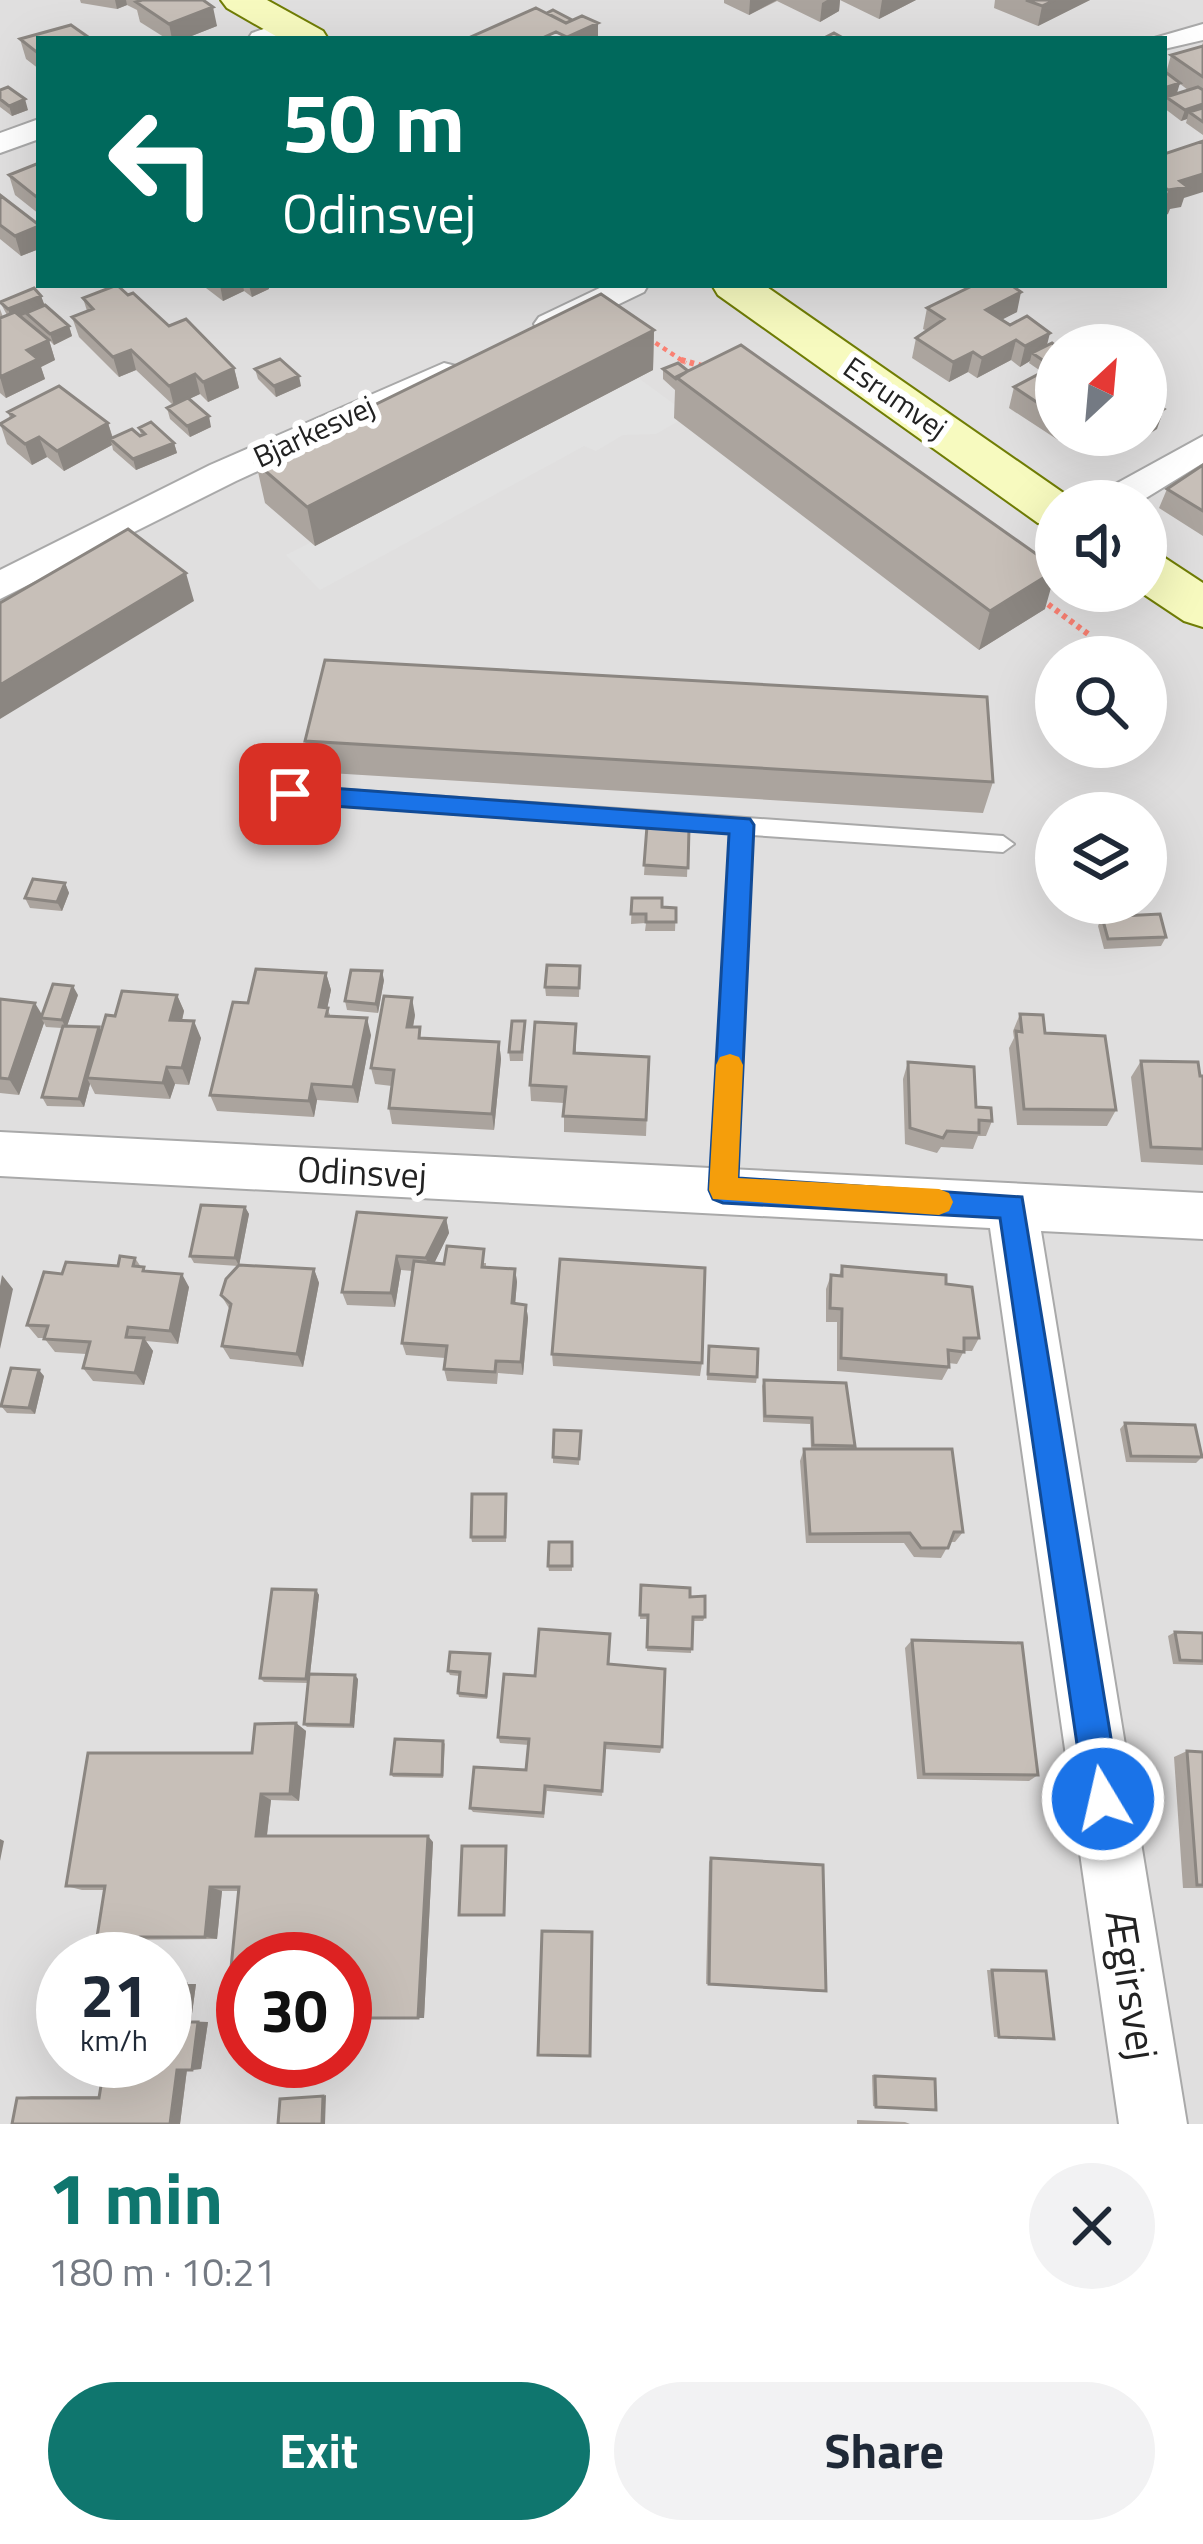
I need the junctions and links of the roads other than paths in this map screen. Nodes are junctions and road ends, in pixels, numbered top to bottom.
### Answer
1 (240, 0) edge
2 (1203, 32) edge
3 (287, 35) edge
4 (1167, 40) edge
5 (36, 129) edge
6 (0, 144) edge
7 (626, 288) edge
8 (738, 288) edge
9 (520, 338) edge
10 (478, 357) edge
11 (1203, 447) edge
12 (1149, 480) edge
13 (1035, 496) edge
14 (1167, 585) edge
15 (0, 586) edge
16 (1203, 608) edge
17 (290, 794) dead end
18 (742, 825) junction
19 (1003, 844) dead end
20 (0, 1154) edge
21 (723, 1190) junction
22 (1012, 1206) junction
23 (1203, 1216) edge
24 (1153, 2124) edge

1 - 3 street
2 - 4 street
5 - 6 street
7 - 9 street
8 - 13 street, Esrumvej
10 - 15 street, Bjarkesvej
11 - 12 street
14 - 16 street
17 - 18 lane
18 - 19 lane
18 - 21 lane
20 - 21 street, Odinsvej
21 - 22 street, Odinsvej
22 - 23 street, Odinsvej
22 - 24 street, Ægirsvej

